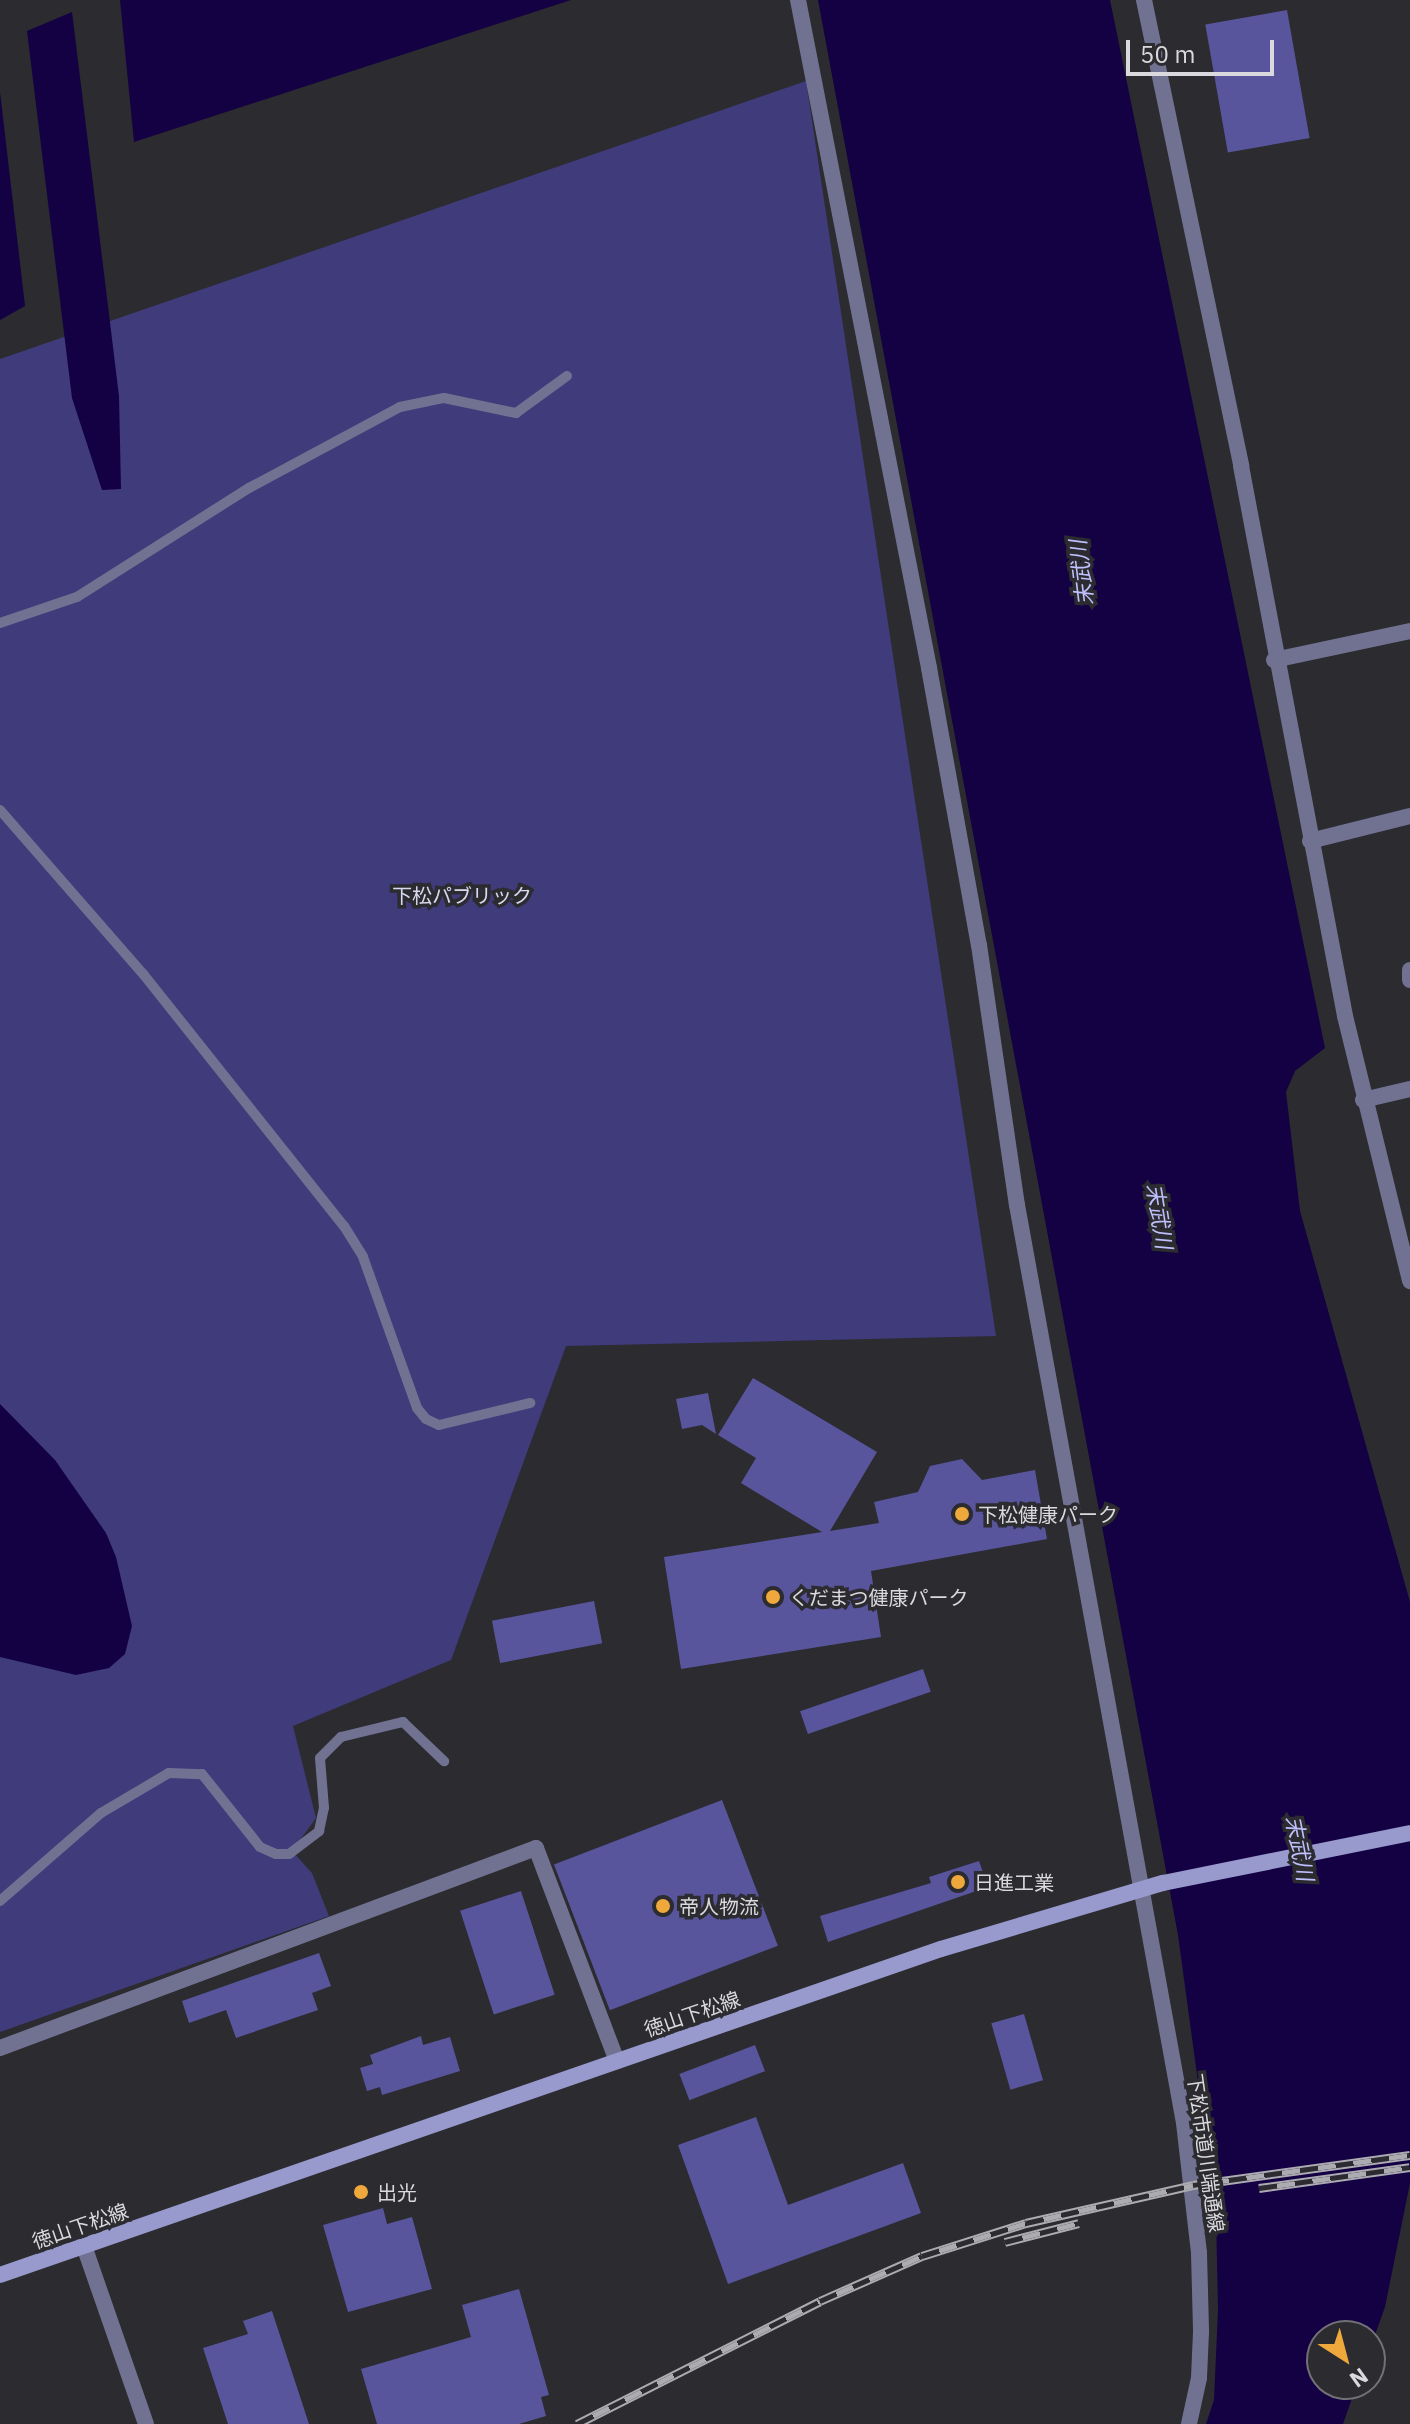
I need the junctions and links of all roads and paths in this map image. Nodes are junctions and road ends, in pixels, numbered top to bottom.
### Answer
1 (798, 0) edge
2 (1144, 0) edge
3 (567, 376) dead end
4 (0, 623) edge
5 (1410, 631) edge
6 (1274, 660) junction
7 (0, 810) edge
8 (1410, 816) edge
9 (1310, 841) junction
10 (1410, 970) edge
11 (1410, 980) edge
12 (1410, 1089) edge
13 (1363, 1100) junction
14 (1410, 1281) edge
15 (530, 1403) dead end
16 (444, 1761) dead end
17 (1410, 1833) edge
18 (1143, 1888) junction
19 (0, 1901) edge
20 (0, 2048) edge
21 (617, 2061) junction
22 (84, 2246) junction
23 (0, 2275) edge
24 (146, 2424) edge
25 (1189, 2424) edge

1 - 18 street, 下松市道川端通線
2 - 6 street
3 - 4 lane
5 - 6 street
6 - 9 street
7 - 15 lane
8 - 9 street
9 - 13 street
10 - 11 street
12 - 13 street
13 - 14 street
16 - 19 lane
17 - 18 main road, 徳山下松線
18 - 21 main road, 徳山下松線
18 - 25 street, 下松市道川端通線
20 - 21 street
21 - 22 main road, 徳山下松線
22 - 23 main road, 徳山下松線
22 - 24 street

